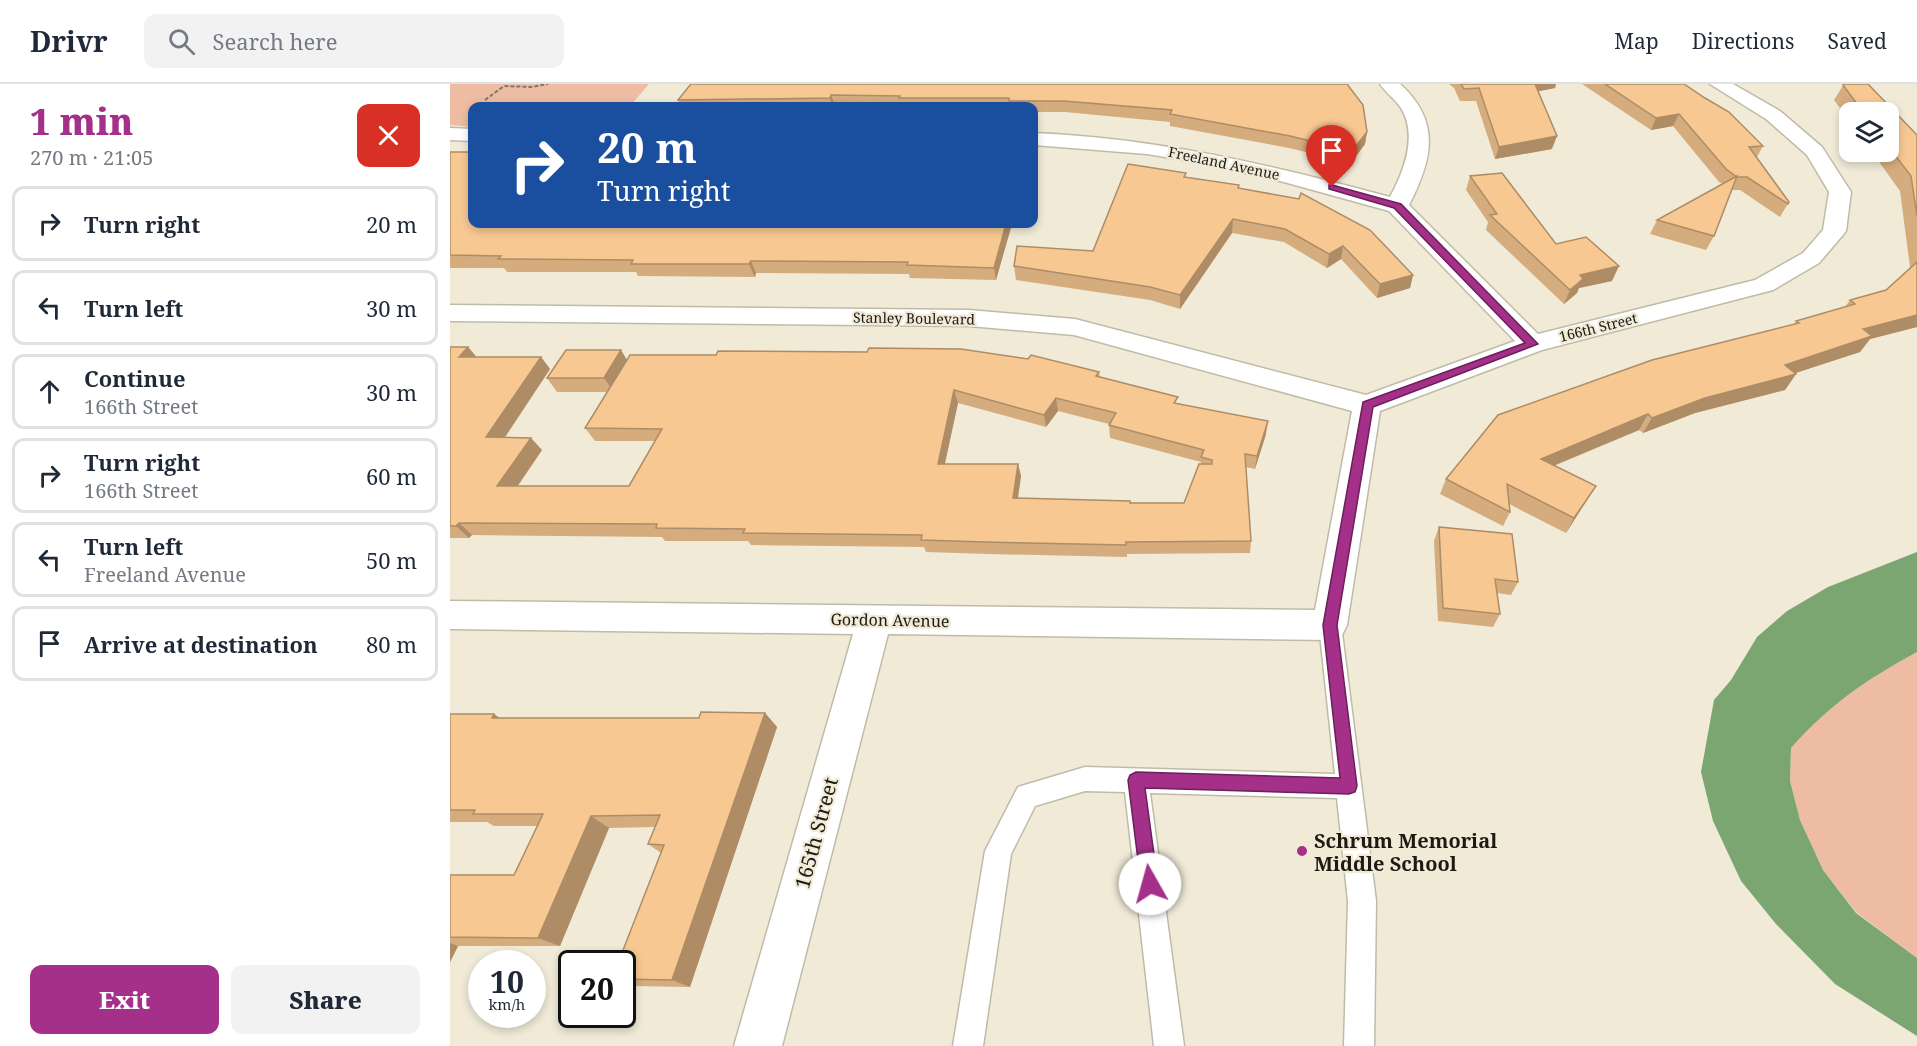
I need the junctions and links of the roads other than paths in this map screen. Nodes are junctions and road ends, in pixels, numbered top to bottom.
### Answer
1 (1389, 84) edge
2 (1719, 84) edge
3 (450, 134) edge
4 (468, 135) edge
5 (1038, 139) edge
6 (1397, 206) junction
7 (450, 313) edge
8 (1533, 344) junction
9 (1368, 405) junction
10 (450, 615) edge
11 (874, 620) junction
12 (1330, 625) junction
13 (1136, 780) junction
14 (1349, 786) junction
15 (758, 1046) edge
16 (968, 1046) edge
17 (1169, 1046) edge
18 (1359, 1046) edge

1 - 6 street
2 - 8 street, 166th Street
3 - 4 street
5 - 6 street, Freeland Avenue
6 - 8 street
7 - 9 street, Stanley Boulevard
8 - 9 street, 166th Street
9 - 12 street
10 - 11 street, Gordon Avenue
11 - 12 street, Gordon Avenue
11 - 15 street, 165th Street
12 - 14 lane
13 - 14 lane
13 - 16 lane
13 - 17 lane
14 - 18 lane

